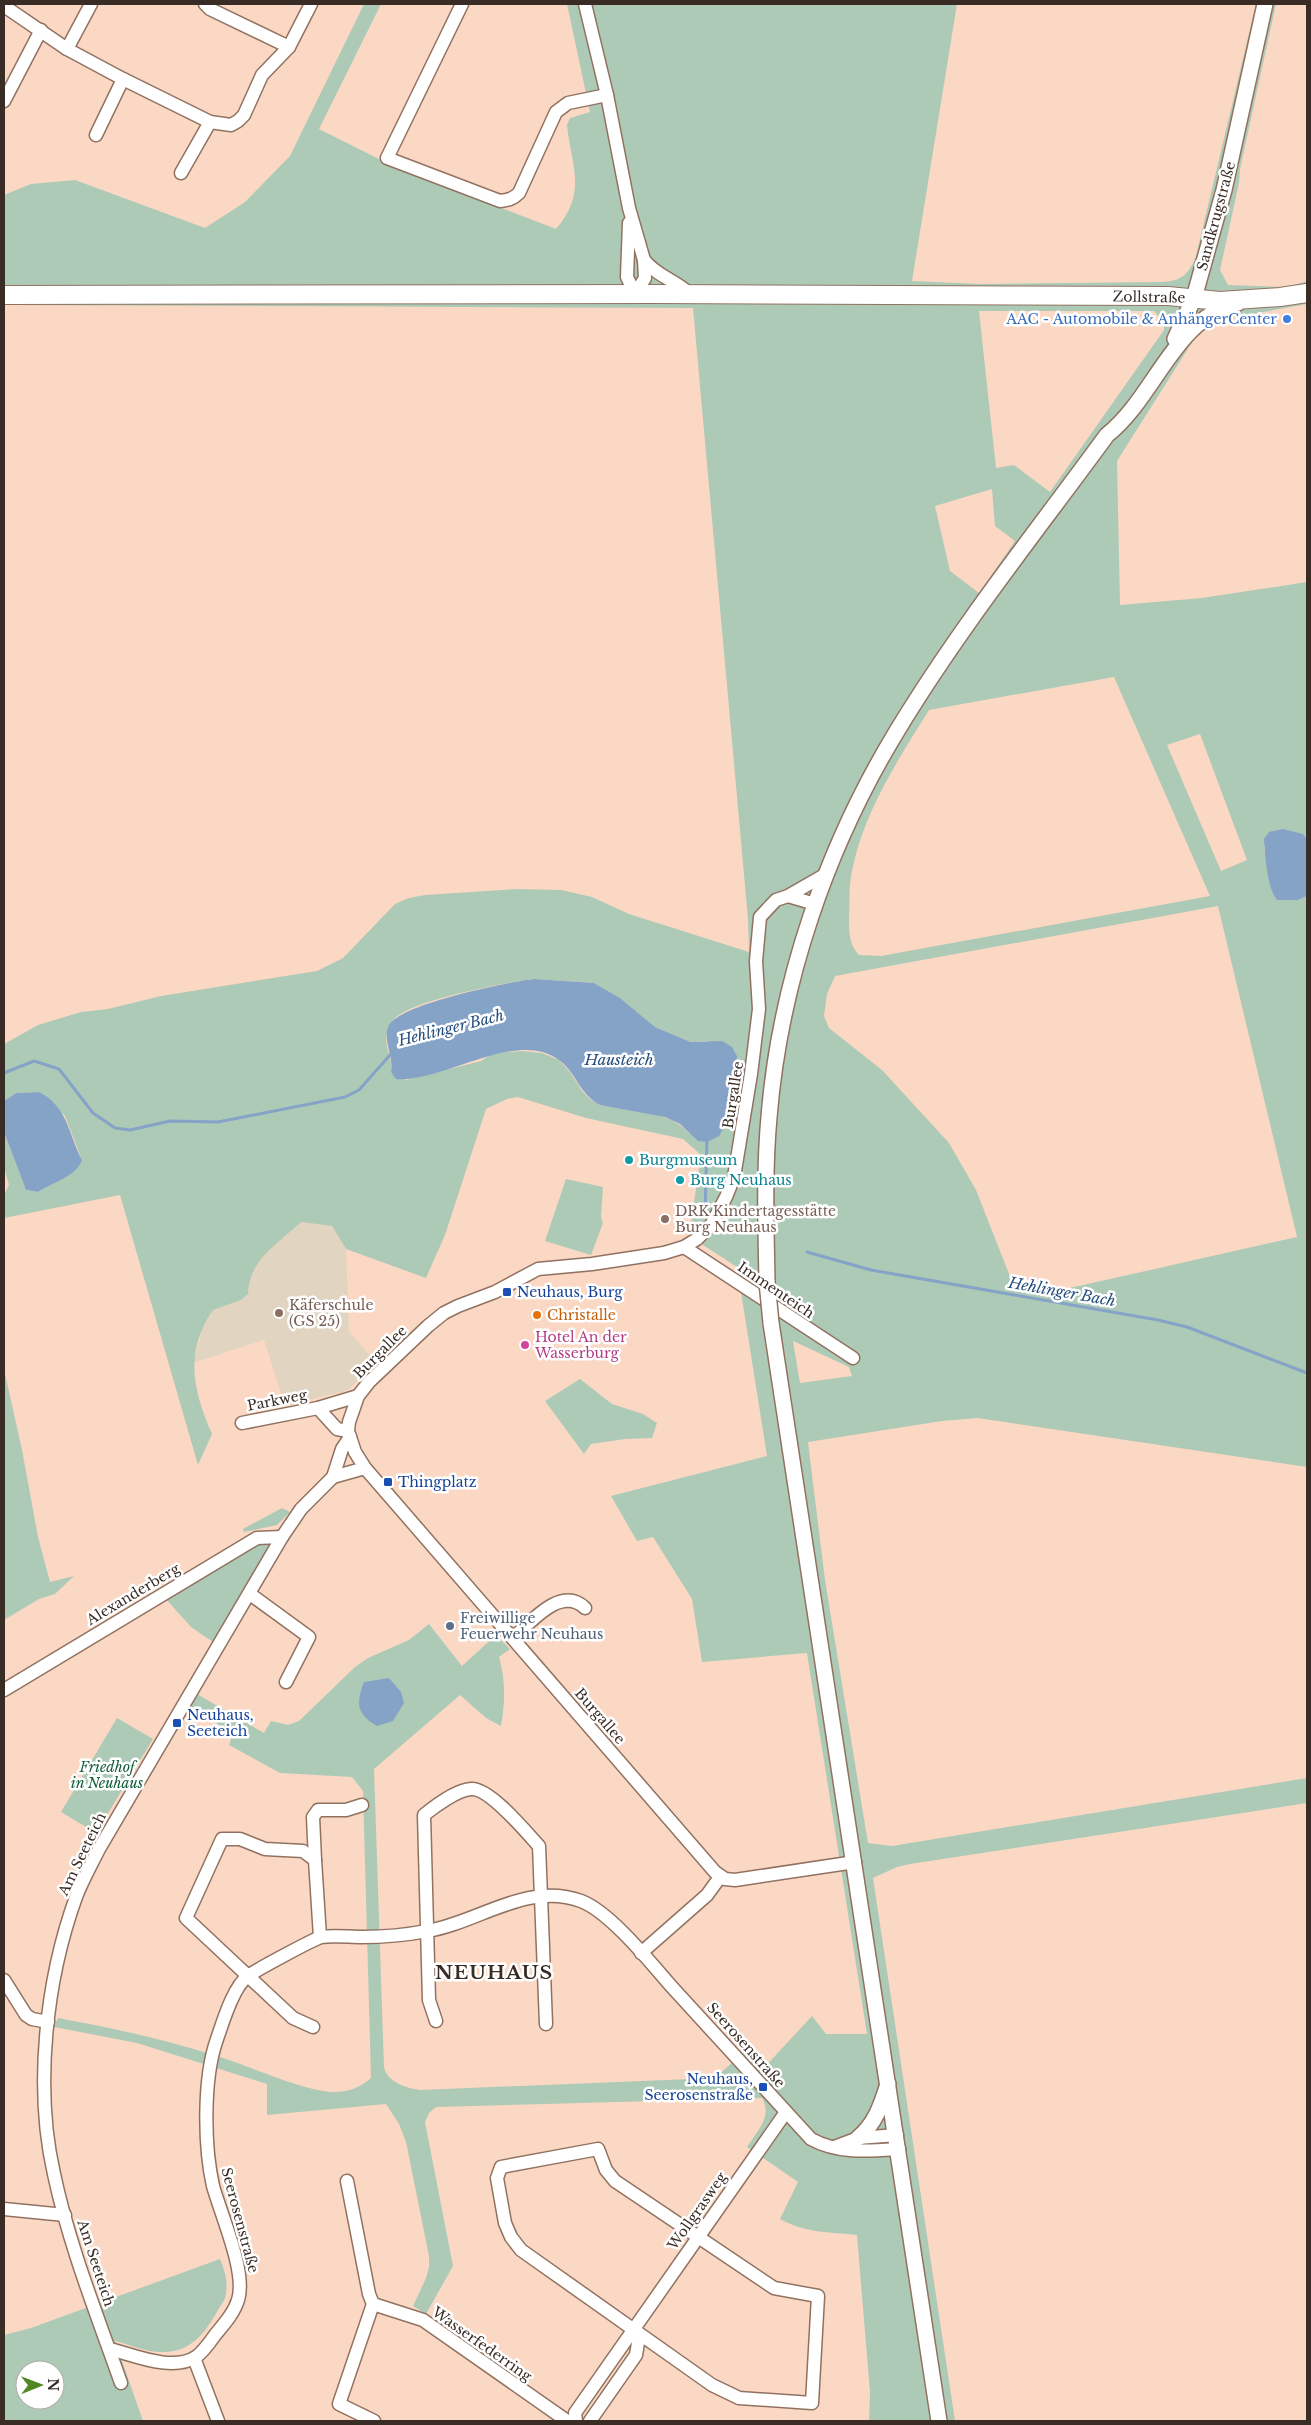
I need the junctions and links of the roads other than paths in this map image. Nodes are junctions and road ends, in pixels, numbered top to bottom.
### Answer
1 (91, 4) edge
2 (205, 4) edge
3 (311, 4) edge
4 (462, 4) edge
5 (585, 4) edge
6 (1266, 4) edge
7 (4, 6) edge
8 (41, 30) junction
9 (289, 47) junction
10 (67, 50) junction
11 (124, 80) junction
12 (607, 95) junction
13 (4, 101) edge
14 (210, 122) junction
15 (96, 135) dead end
16 (181, 173) dead end
17 (629, 208) junction
18 (644, 260) junction
19 (1307, 293) edge
20 (635, 294) junction
21 (690, 294) junction
22 (4, 295) edge
23 (1194, 298) junction
24 (1256, 298) junction
25 (1107, 435) junction
26 (828, 873) junction
27 (788, 896) junction
28 (815, 904) junction
29 (684, 1247) junction
30 (853, 1358) dead end
31 (358, 1396) junction
32 (318, 1408) junction
33 (242, 1423) dead end
34 (349, 1434) junction
35 (365, 1468) junction
36 (333, 1477) junction
37 (282, 1537) junction
38 (250, 1594) junction
39 (586, 1608) dead end
40 (512, 1638) junction
41 (286, 1682) dead end
42 (4, 1690) edge
43 (362, 1805) dead end
44 (314, 1860) junction
45 (855, 1862) junction
46 (720, 1876) junction
47 (540, 1897) junction
48 (427, 1932) junction
49 (320, 1938) junction
50 (641, 1953) junction
51 (247, 1977) junction
52 (4, 1980) edge
53 (436, 2021) dead end
54 (48, 2022) junction
55 (546, 2024) dead end
56 (313, 2027) dead end
57 (889, 2083) junction
58 (786, 2112) junction
59 (858, 2138) junction
60 (898, 2142) junction
61 (834, 2147) junction
62 (347, 2181) dead end
63 (4, 2209) edge
64 (65, 2215) junction
65 (697, 2236) junction
66 (373, 2304) junction
67 (634, 2328) junction
68 (110, 2349) junction
69 (194, 2358) junction
70 (121, 2384) dead end
71 (218, 2421) edge
72 (374, 2421) edge
73 (567, 2421) edge
74 (576, 2421) edge
75 (590, 2421) edge
76 (939, 2421) edge

1 - 10 street
2 - 9 street
3 - 9 street
4 - 12 street
5 - 12 street
6 - 23 street, Sandkrugstraße
7 - 8 street
8 - 10 street
8 - 13 street
9 - 14 street
10 - 11 street
11 - 14 street
11 - 15 street
12 - 17 street
14 - 16 street
17 - 18 street
17 - 20 street
18 - 20 street
18 - 21 street
19 - 24 main road, Zollstraße
20 - 21 main road, Zollstraße
20 - 22 main road, Zollstraße
21 - 23 main road, Zollstraße
23 - 24 main road, Zollstraße
23 - 25 street, Sandkrugstraße
24 - 25 street
25 - 26 street
26 - 27 street, Burgallee
26 - 28 street
27 - 28 street
27 - 29 street, Burgallee
28 - 45 street, bridge
29 - 30 street, Immenteich
29 - 31 street, Burgallee
31 - 32 street, Parkweg
31 - 34 street, Burgallee
32 - 33 street, Parkweg
32 - 34 street, Parkweg
34 - 35 street, Burgallee
34 - 36 street, Am Seeteich
35 - 36 street, Am Seeteich
35 - 40 street, Burgallee
36 - 37 street, Am Seeteich
37 - 38 street, Am Seeteich
37 - 42 street, Alexanderberg
38 - 41 street
38 - 54 street, Am Seeteich
39 - 40 street
40 - 46 street, Burgallee
43 - 44 street
44 - 49 street
44 - 51 street
45 - 46 street
45 - 57 street
46 - 50 street
47 - 48 street, Seerosenstraße
47 - 48 street
47 - 50 street, Seerosenstraße
47 - 55 street
48 - 49 street, Seerosenstraße
48 - 53 street
49 - 51 street, Seerosenstraße
50 - 58 street, Seerosenstraße
51 - 56 street
51 - 69 street, Seerosenstraße
52 - 54 street
54 - 64 street, Am Seeteich
57 - 59 street
57 - 60 street
58 - 61 street, Seerosenstraße
58 - 65 street, Wollgrasweg
59 - 60 street
59 - 61 street
60 - 61 street, Seerosenstraße
60 - 76 street
62 - 66 street
63 - 64 street
64 - 68 street, Am Seeteich
65 - 67 street, Wollgrasweg
65 - 67 street
65 - 67 street
66 - 72 street
66 - 73 street, Wasserfederring
67 - 74 street, Wollgrasweg
67 - 75 street
68 - 69 street
68 - 70 street, Am Seeteich
69 - 71 street

